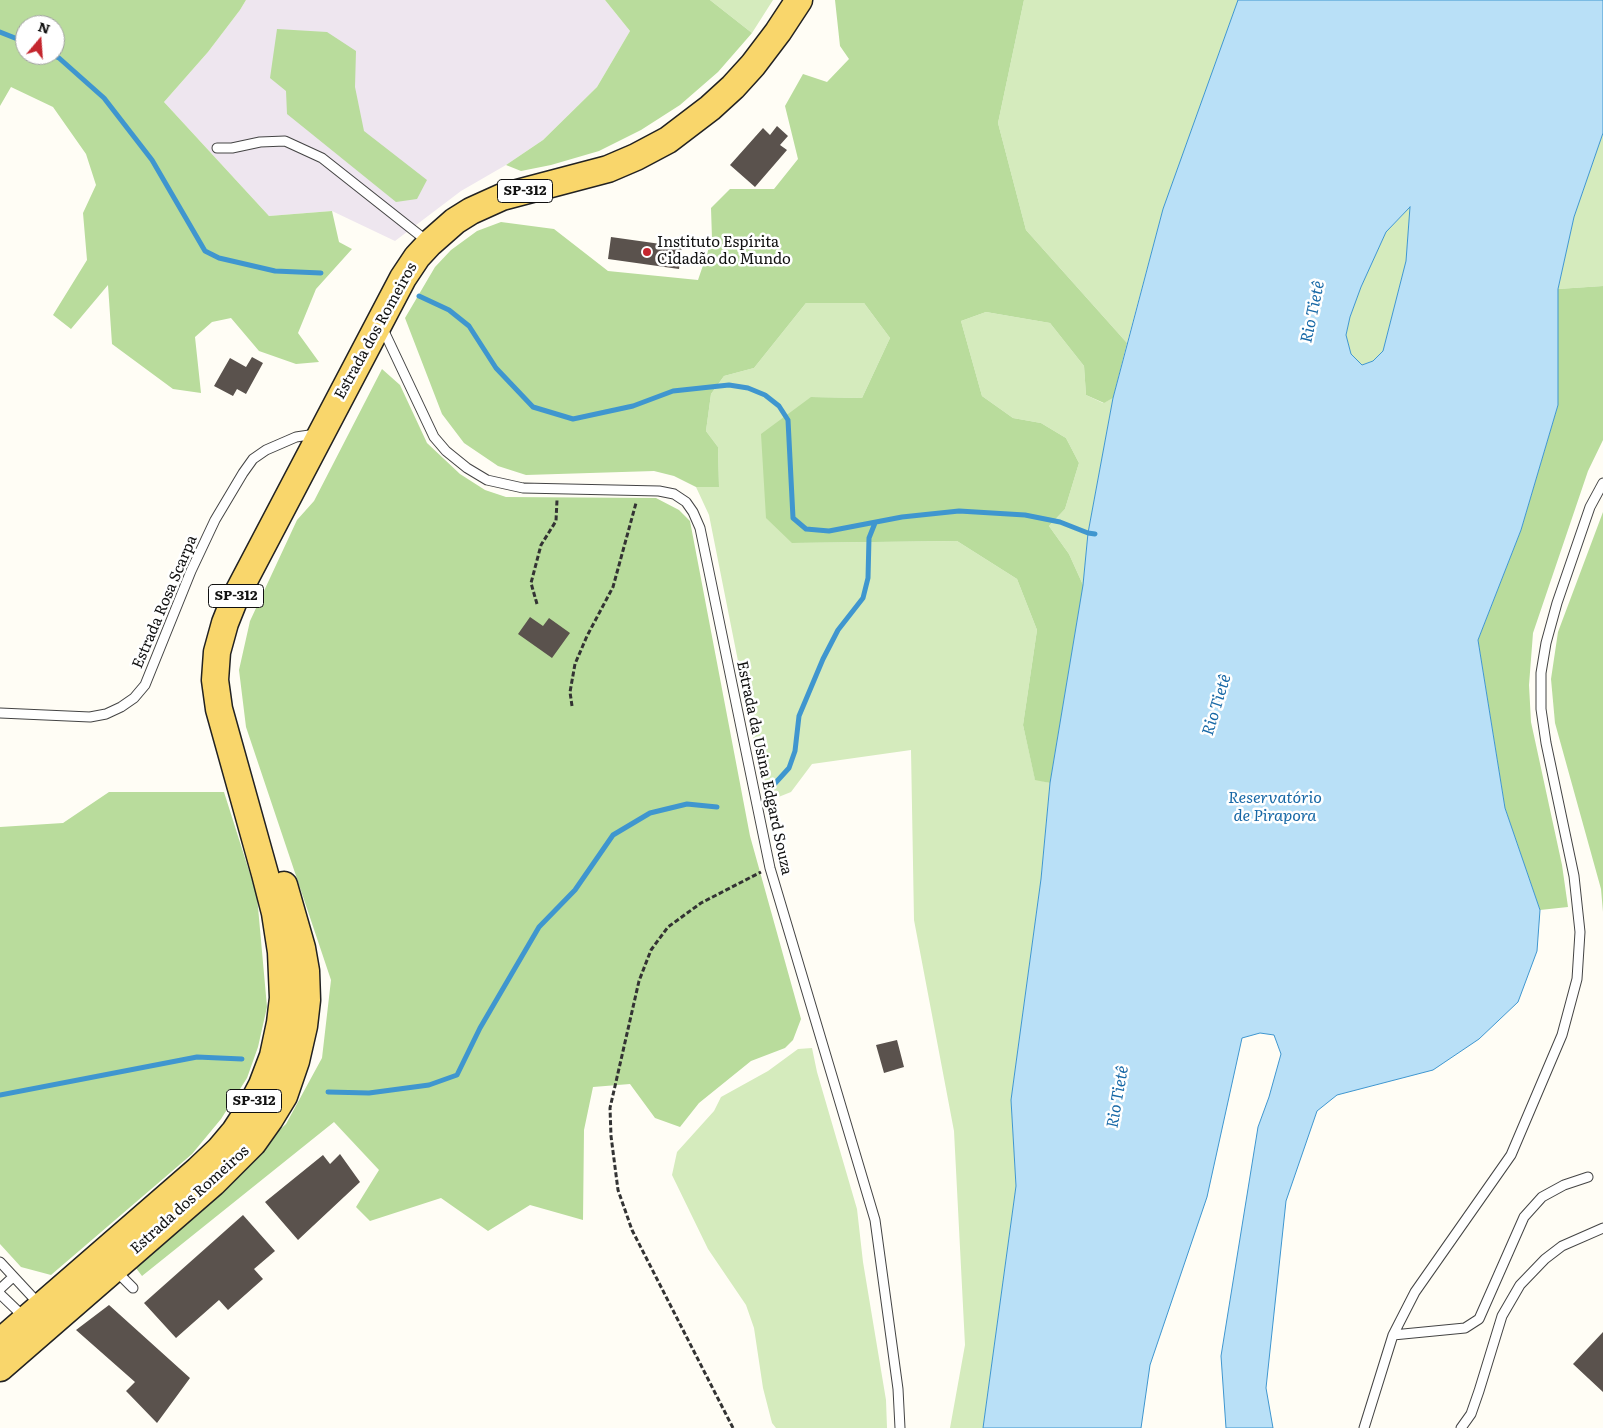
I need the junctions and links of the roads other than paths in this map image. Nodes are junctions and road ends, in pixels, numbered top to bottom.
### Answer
1 (799, 0) edge
2 (217, 148) dead end
3 (430, 243) junction
4 (379, 322) junction
5 (321, 433) junction
6 (1603, 483) edge
7 (0, 713) edge
8 (233, 760) junction
9 (1588, 1177) dead end
10 (1603, 1228) edge
11 (0, 1262) edge
12 (114, 1269) junction
13 (13, 1276) junction
14 (134, 1288) dead end
15 (0, 1289) edge
16 (0, 1294) edge
17 (34, 1313) junction
18 (1393, 1335) junction
19 (0, 1342) edge
20 (0, 1368) edge
21 (900, 1428) edge
22 (1364, 1428) edge
23 (1461, 1428) edge

1 - 3 main road, Estrada dos Romeiros / SP-312
2 - 3 lane
3 - 4 main road, Estrada dos Romeiros / SP-312
4 - 5 main road, Estrada dos Romeiros / SP-312
4 - 21 lane, Estrada da Usina Edgard Souza
5 - 7 lane, Estrada Rosa Scarpa
5 - 8 main road, Estrada dos Romeiros / SP-312
6 - 18 lane
8 - 12 main road, Estrada dos Romeiros / SP-312
8 - 17 main road, Estrada dos Romeiros / SP-312
9 - 18 lane
10 - 23 lane
11 - 13 lane
12 - 14 lane
12 - 20 main road, Estrada dos Romeiros / SP-312
13 - 15 lane
13 - 17 lane
16 - 17 lane
17 - 19 main road, Estrada dos Romeiros / SP-312
18 - 22 lane

